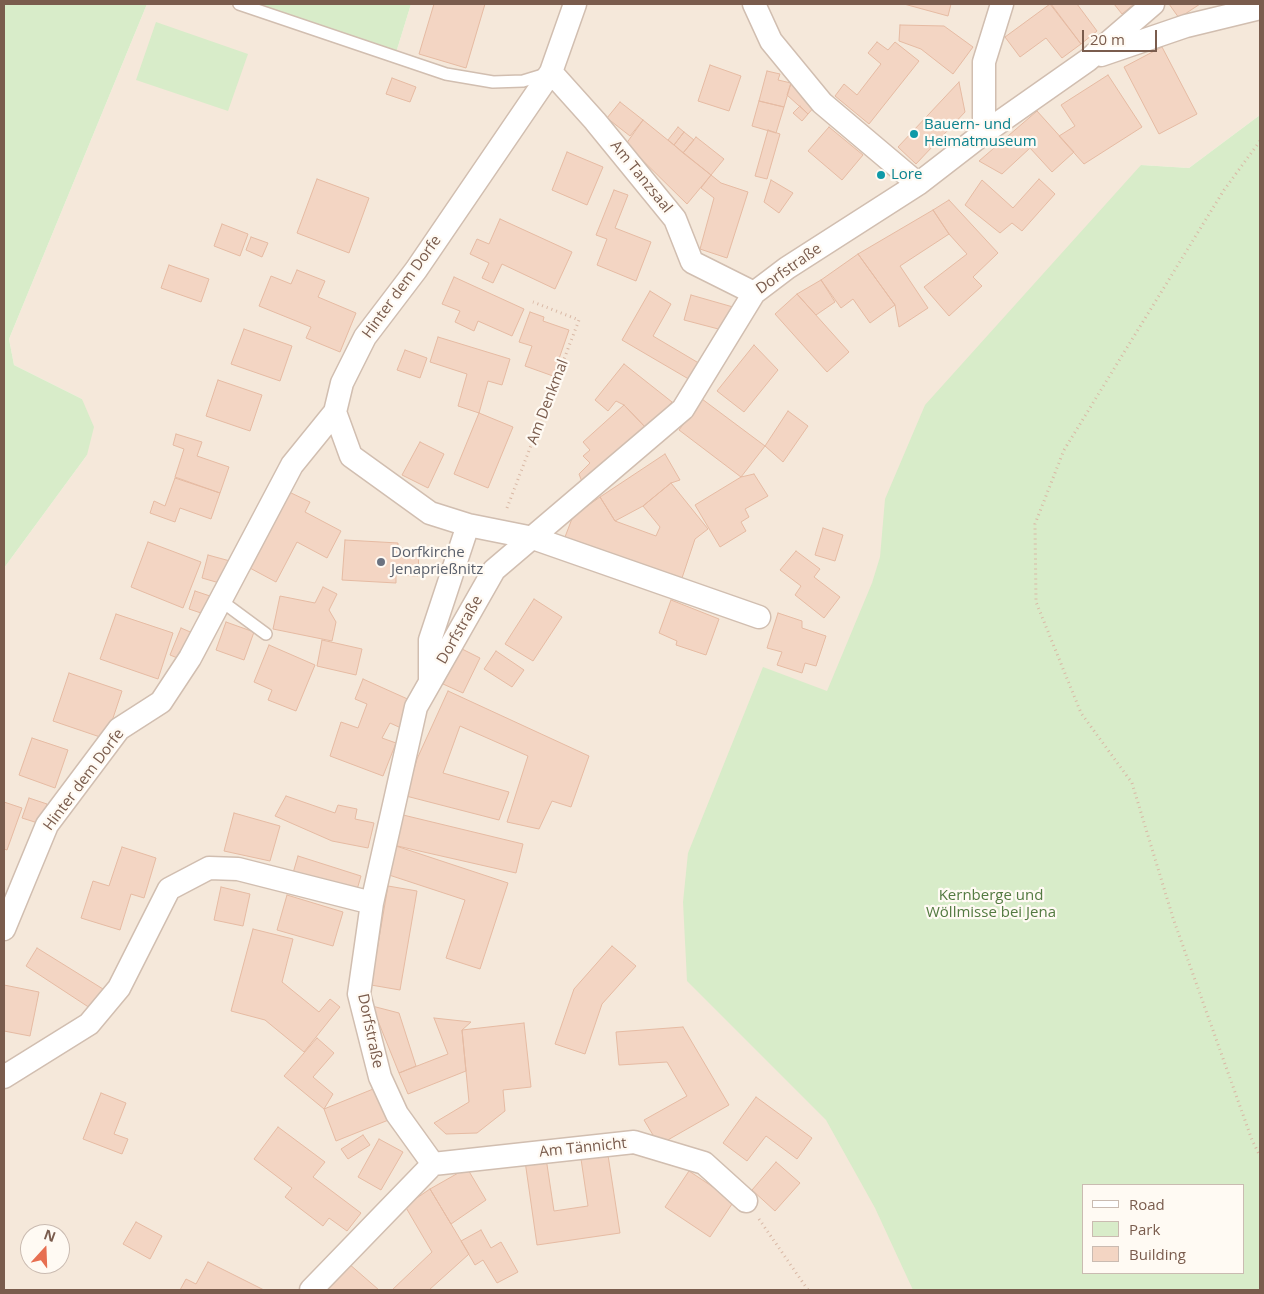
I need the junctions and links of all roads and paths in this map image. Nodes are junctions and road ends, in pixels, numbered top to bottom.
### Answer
1 (239, 4) edge
2 (575, 4) edge
3 (754, 4) edge
4 (1002, 4) edge
5 (1153, 4) edge
6 (1260, 8) edge
7 (1088, 60) junction
8 (551, 72) junction
9 (984, 133) junction
10 (1260, 141) edge
11 (918, 184) junction
12 (754, 294) junction
13 (533, 302) dead end
14 (334, 412) junction
15 (468, 526) junction
16 (499, 531) junction
17 (533, 538) junction
18 (220, 600) junction
19 (759, 617) dead end
20 (266, 634) dead end
21 (430, 682) junction
22 (372, 903) junction
23 (4, 929) edge
24 (4, 1077) edge
25 (1260, 1156) edge
26 (433, 1164) junction
27 (746, 1201) joint
28 (312, 1290) edge
29 (808, 1290) edge

1 - 8 lane
2 - 8 street, Hinter dem Dorfe
3 - 11 street
4 - 9 street
5 - 7 street
6 - 7 street
7 - 9 street, Dorfstraße
8 - 12 street, Am Tanzsaal
8 - 14 street, Hinter dem Dorfe
9 - 11 street, Dorfstraße
10 - 25 path
11 - 12 street, Dorfstraße
12 - 17 street, Dorfstraße
13 - 16 path, Am Denkmal
14 - 15 street
14 - 18 street, Hinter dem Dorfe
15 - 16 street
15 - 21 street
16 - 17 street
17 - 19 street
17 - 21 street, Dorfstraße
18 - 20 lane
18 - 23 street, Hinter dem Dorfe
21 - 22 street, Dorfstraße
22 - 24 street
22 - 26 street, Dorfstraße
26 - 27 street, Am Tännicht
26 - 28 street
27 - 29 path

